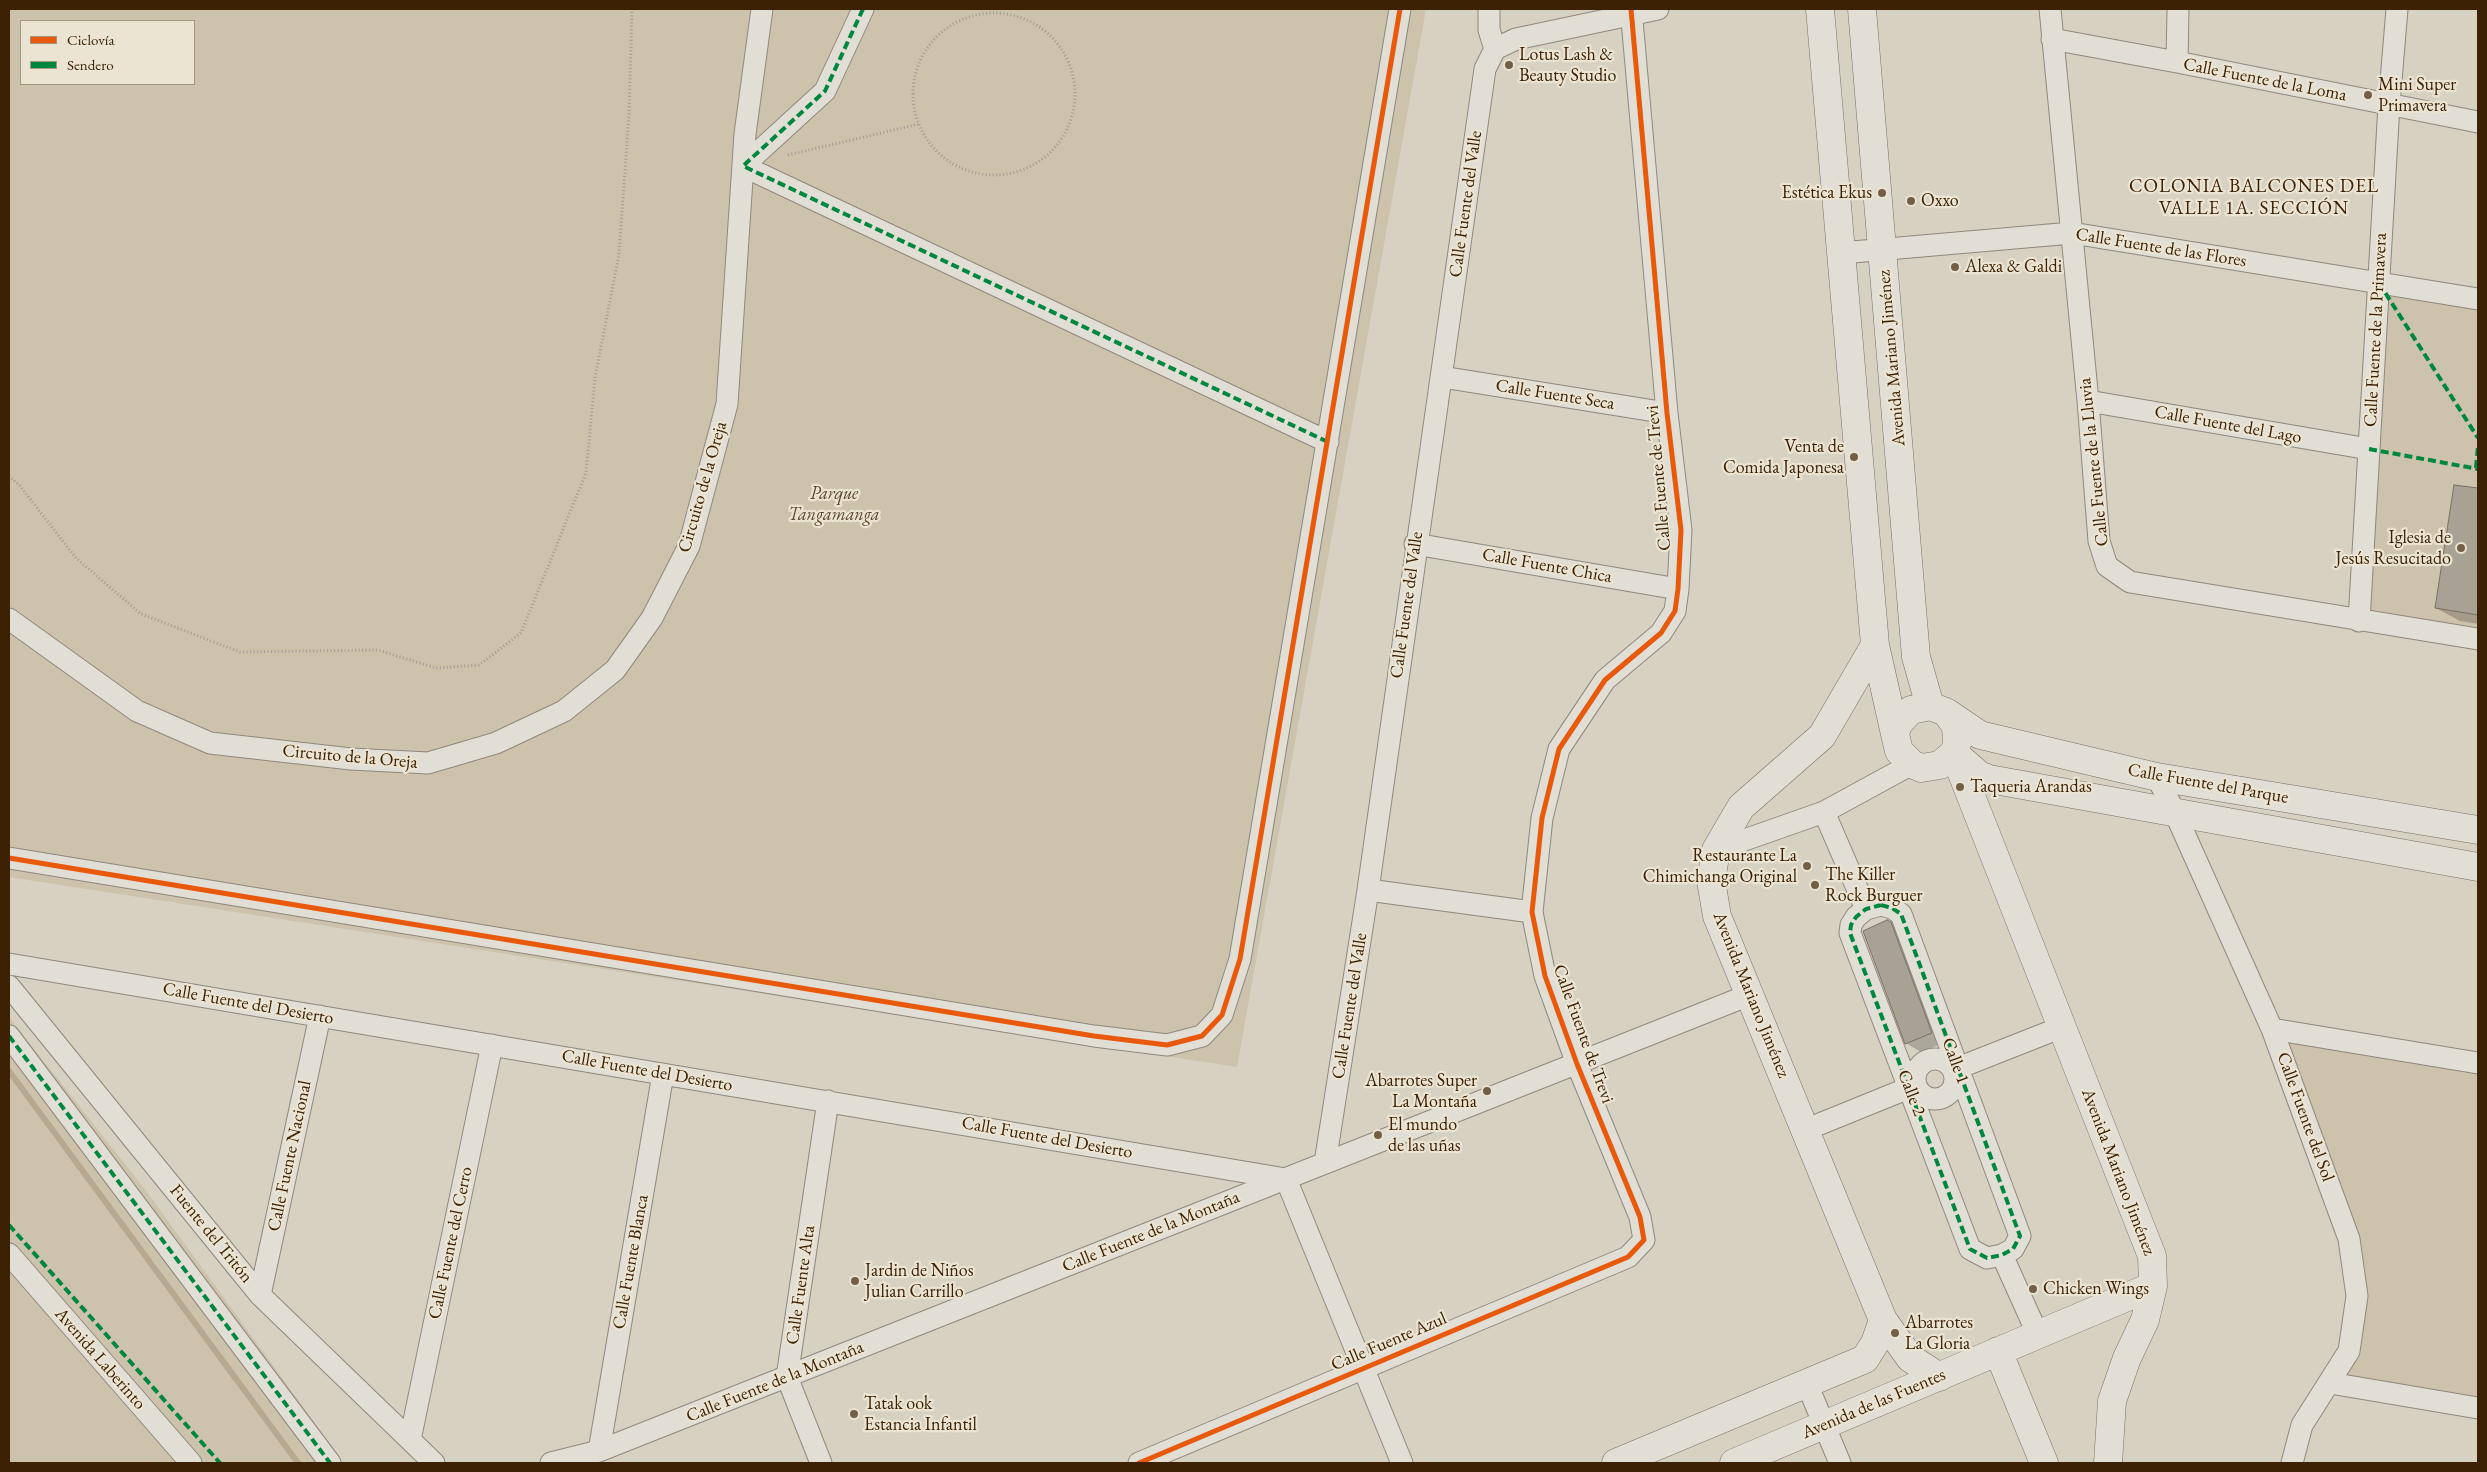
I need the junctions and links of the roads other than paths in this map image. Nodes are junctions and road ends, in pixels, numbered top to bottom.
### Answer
1 (762, 9) edge
2 (863, 9) edge
3 (1400, 9) edge
4 (1489, 9) edge
5 (1658, 9) edge
6 (1820, 9) edge
7 (1862, 9) edge
8 (2050, 9) edge
9 (2178, 9) edge
10 (2397, 9) edge
11 (1632, 12) edge
12 (2052, 40) junction
13 (1495, 49) junction
14 (2177, 62) junction
15 (2389, 105) junction
16 (2478, 122) edge
17 (743, 166) junction
18 (2072, 233) junction
19 (1883, 249) junction
20 (1841, 253) junction
21 (2379, 282) junction
22 (2478, 299) edge
23 (1442, 377) junction
24 (2088, 401) junction
25 (1667, 413) junction
26 (1328, 442) junction
27 (2369, 449) junction
28 (1415, 544) junction
29 (1678, 589) junction
30 (9, 619) edge
31 (2359, 620) junction
32 (2478, 639) edge
33 (1875, 645) junction
34 (1938, 709) junction
35 (1895, 734) junction
36 (1954, 752) junction
37 (1912, 764) junction
38 (2157, 777) junction
39 (2002, 781) junction
40 (1824, 812) junction
41 (2175, 813) junction
42 (1984, 827) junction
43 (2478, 830) edge
44 (1716, 850) junction
45 (9, 858) edge
46 (2478, 867) edge
47 (1368, 890) junction
48 (1866, 909) junction
49 (1532, 912) junction
50 (9, 964) edge
51 (9, 986) edge
52 (1750, 995) junction
53 (320, 1016) junction
54 (2062, 1027) junction
55 (2272, 1029) junction
56 (9, 1036) edge
57 (492, 1045) junction
58 (1577, 1064) junction
59 (2478, 1064) edge
60 (1955, 1069) junction
61 (662, 1074) junction
62 (1912, 1087) junction
63 (828, 1101) junction
64 (1805, 1130) junction
65 (1325, 1163) junction
66 (1286, 1179) junction
67 (1644, 1240) joint
68 (9, 1254) edge
69 (2002, 1255) junction
70 (2153, 1286) junction
71 (260, 1295) junction
72 (1883, 1320) junction
73 (2038, 1335) junction
74 (1998, 1351) junction
75 (1361, 1368) junction
76 (787, 1377) junction
77 (1938, 1377) junction
78 (2330, 1383) junction
79 (1807, 1384) junction
80 (2478, 1408) edge
81 (1824, 1425) junction
82 (410, 1440) junction
83 (599, 1451) junction
84 (191, 1463) edge
85 (330, 1463) edge
86 (434, 1463) edge
87 (551, 1463) edge
88 (821, 1463) edge
89 (1139, 1463) edge
90 (1402, 1463) edge
91 (1616, 1463) edge
92 (1734, 1463) edge
93 (1840, 1463) edge
94 (2044, 1463) edge
95 (2108, 1463) edge
96 (2292, 1463) edge

1 - 17 street, Circuito de la Oreja
2 - 17 street
3 - 26 street
4 - 13 street
5 - 11 street
6 - 20 street
7 - 19 street, Avenida Mariano Jiménez
8 - 12 street, Calle Fuente de la Lluvia
9 - 14 street
10 - 15 street, Calle Fuente de la Primavera
11 - 13 street
11 - 25 street, Calle Fuente de Trevi
12 - 14 street, Calle Fuente de la Loma
12 - 18 street, Calle Fuente de la Lluvia
13 - 23 street, Calle Fuente del Valle
14 - 15 street, Calle Fuente de la Loma
15 - 16 street, Calle Fuente de la Loma
15 - 21 street, Calle Fuente de la Primavera
17 - 26 street
17 - 30 street, Circuito de la Oreja
18 - 19 street, Calle Fuente de las Flores
18 - 21 street, Calle Fuente de las Flores
18 - 24 street, Calle Fuente de la Lluvia
19 - 20 street, Calle Fuente de las Flores
19 - 34 street, Avenida Mariano Jiménez
20 - 33 street
21 - 22 street, Calle Fuente de las Flores
21 - 27 street, Calle Fuente de la Primavera
23 - 25 street, Calle Fuente Seca
23 - 28 street, Calle Fuente del Valle
24 - 27 street, Calle Fuente del Lago
24 - 31 street, Calle Fuente de la Lluvia
25 - 29 street, Calle Fuente de Trevi
26 - 45 street
27 - 31 street, Calle Fuente de la Primavera
28 - 29 street, Calle Fuente Chica
28 - 47 street, Calle Fuente del Valle
29 - 49 street, Calle Fuente de Trevi
31 - 32 street, Calle Fuente de la Lluvia
33 - 35 street
33 - 44 street, Avenida Mariano Jiménez
34 - 35 street
34 - 36 street, Avenida Mariano Jiménez
34 - 38 street, Calle Fuente del Parque
35 - 37 street
36 - 37 street
36 - 39 street, Calle Fuente del Parque
36 - 42 street, Avenida Mariano Jiménez
37 - 40 street
38 - 41 street, Calle Fuente del Sol
38 - 43 street, Calle Fuente del Parque
39 - 41 street, Calle Fuente del Parque
39 - 42 street
40 - 44 street
40 - 48 street
41 - 46 street, Calle Fuente del Parque
41 - 55 street, Calle Fuente del Sol
42 - 54 street, Avenida Mariano Jiménez
44 - 52 street, Avenida Mariano Jiménez
47 - 49 street
47 - 65 street, Calle Fuente del Valle
48 - 60 street, Calle 1
48 - 62 street, Calle 2
49 - 58 street, Calle Fuente de Trevi
50 - 53 street, Calle Fuente del Desierto
51 - 71 street, Fuente del Tritón
52 - 58 street, Calle Fuente de la Montaña
52 - 64 street, Avenida Mariano Jiménez
53 - 57 street, Calle Fuente del Desierto
53 - 71 street, Calle Fuente Nacional
54 - 60 street
54 - 70 street, Avenida Mariano Jiménez
55 - 59 street
55 - 78 street, Calle Fuente del Sol
56 - 85 street
57 - 61 street, Calle Fuente del Desierto
57 - 82 street, Calle Fuente del Cerro
58 - 65 street, Calle Fuente de la Montaña
58 - 67 street, Calle Fuente de Trevi
60 - 62 street
60 - 62 street
60 - 69 street, Calle 1
61 - 63 street, Calle Fuente del Desierto
61 - 83 street, Calle Fuente Blanca
62 - 64 street
62 - 69 street, Calle 2
63 - 66 street, Calle Fuente del Desierto
63 - 76 street, Calle Fuente Alta
64 - 72 street, Avenida Mariano Jiménez
65 - 66 street, Calle Fuente de la Montaña
66 - 75 street
66 - 76 street, Calle Fuente de la Montaña
67 - 75 street, Calle Fuente Azul
68 - 84 street, Avenida Laberinto
69 - 73 street
70 - 73 street, Avenida de las Fuentes
70 - 95 street, Avenida Mariano Jiménez
71 - 82 street, Fuente del Tritón
72 - 77 street, Avenida Mariano Jiménez
72 - 79 street
73 - 74 street, Avenida de las Fuentes
74 - 77 street, Avenida de las Fuentes
74 - 94 street
75 - 89 street, Calle Fuente Azul
75 - 90 street
76 - 83 street, Calle Fuente de la Montaña
76 - 88 street
77 - 81 street, Avenida de las Fuentes
78 - 80 street
78 - 96 street, Calle Fuente del Sol
79 - 81 street
79 - 91 street
81 - 92 street, Avenida de las Fuentes
81 - 93 street
82 - 86 street, Fuente del Tritón
83 - 87 street, Calle Fuente de la Montaña

